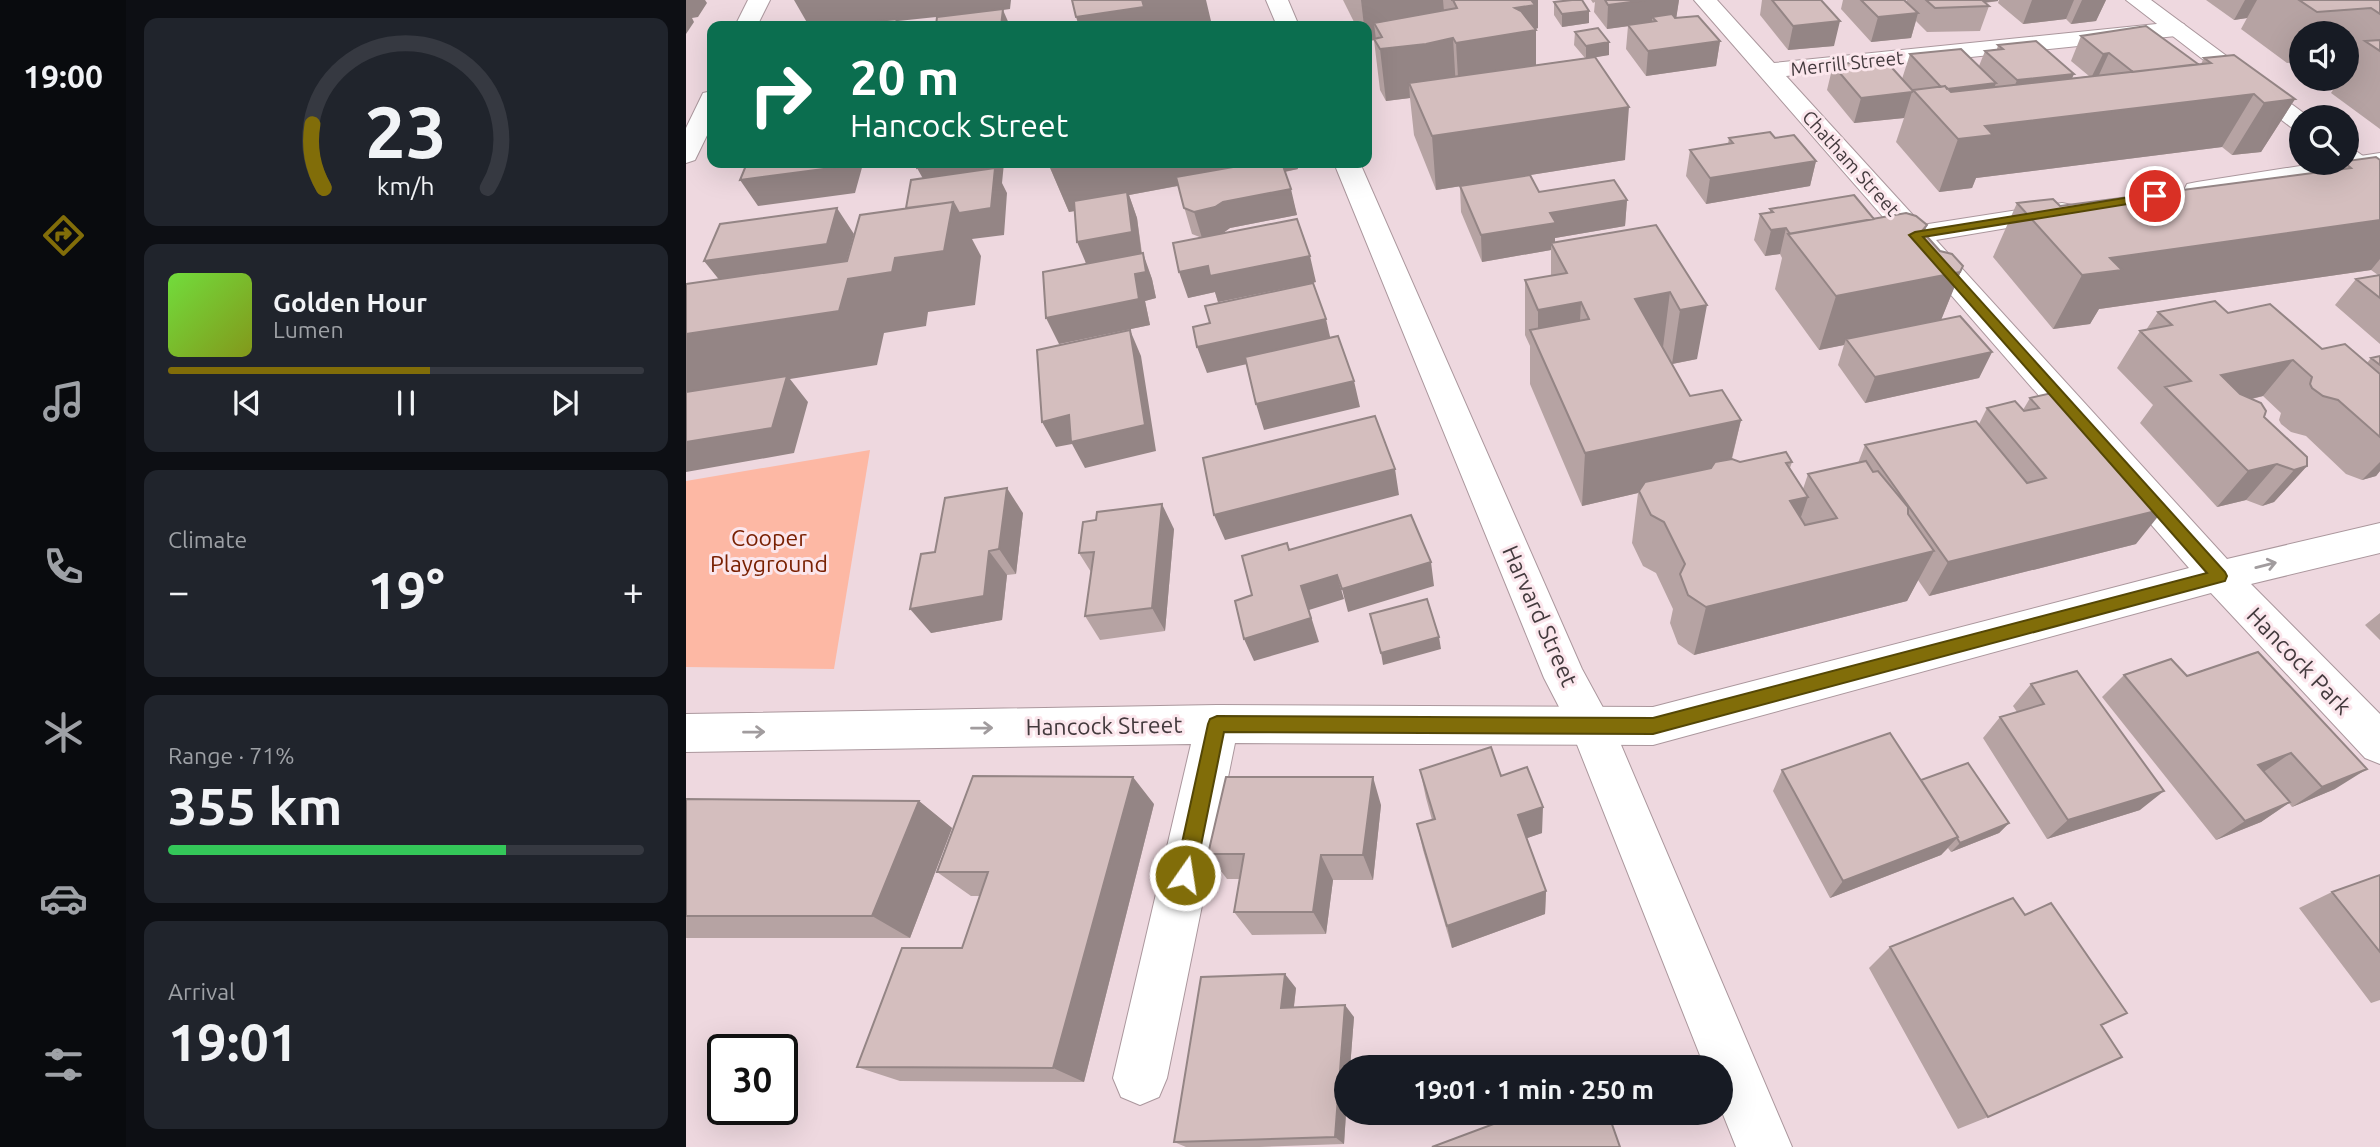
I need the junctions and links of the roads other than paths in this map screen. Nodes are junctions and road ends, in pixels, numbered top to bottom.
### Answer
1 (759, 0) edge
2 (1277, 0) edge
3 (1705, 0) edge
4 (2137, 0) edge
5 (748, 21) edge
6 (1286, 21) edge
7 (2176, 29) junction
8 (1768, 71) junction
9 (707, 109) edge
10 (2289, 114) edge
11 (686, 155) edge
12 (2361, 160) edge
13 (1349, 168) edge
14 (2380, 180) edge
15 (2177, 193) edge
16 (2094, 206) edge
17 (1915, 235) junction
18 (2380, 537) edge
19 (2219, 576) junction
20 (1217, 724) junction
21 (1591, 726) junction
22 (686, 733) edge
23 (2380, 744) edge
24 (1140, 1078) dead end
25 (1764, 1147) edge

1 - 5 street
2 - 6 street
3 - 8 street, Chatham Street
4 - 7 street
7 - 8 street, Merrill Street
7 - 10 street
8 - 17 street, Chatham Street
9 - 11 street
12 - 14 street
12 - 15 street
13 - 21 street, Harvard Street
16 - 17 street
17 - 19 street, Chatham Street
19 -> 18 street, Hancock Street
19 - 21 street, Hancock Street
19 - 23 street, Hancock Park
20 - 21 street, Hancock Street
22 -> 20 street, Hancock Street
20 - 24 street
21 - 25 street, Harvard Street

